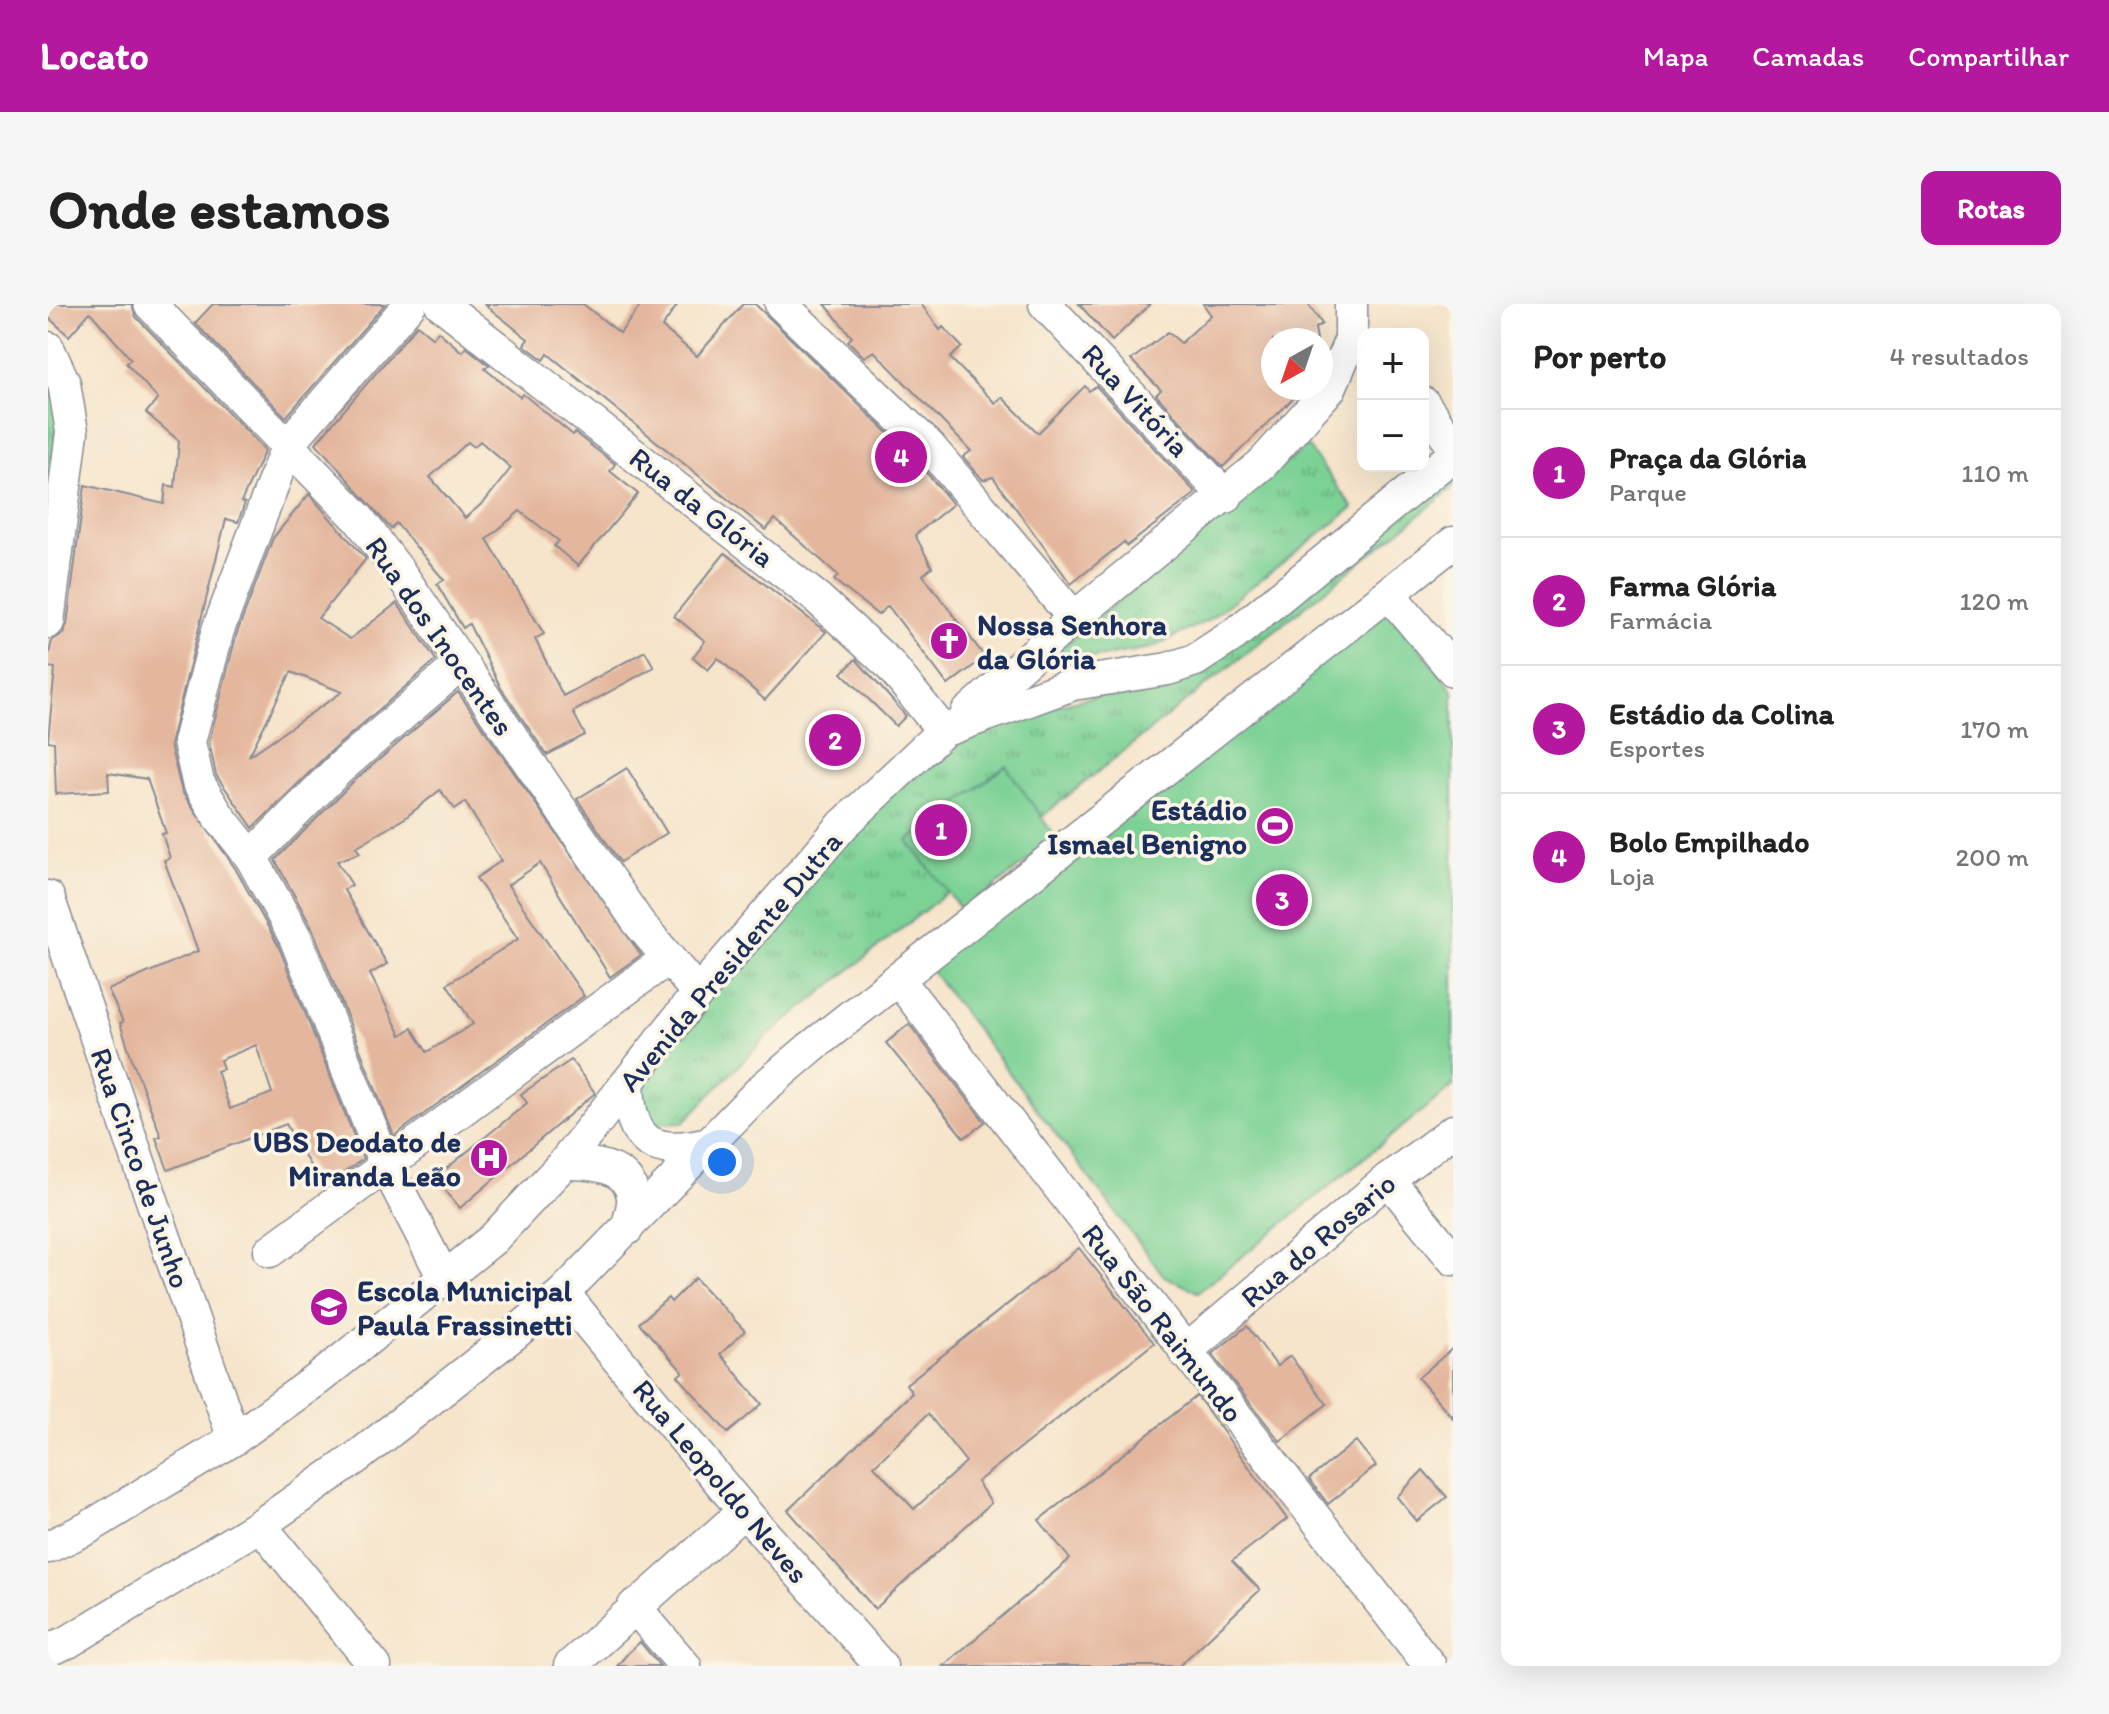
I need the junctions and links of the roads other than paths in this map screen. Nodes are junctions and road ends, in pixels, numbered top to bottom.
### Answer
1 (150, 304) edge
2 (410, 304) edge
3 (441, 304) edge
4 (781, 304) edge
5 (1045, 304) edge
6 (1353, 304) edge
7 (1371, 328) edge
8 (48, 348) edge
9 (1429, 412) edge
10 (288, 444) junction
11 (1453, 446) edge
12 (1453, 455) edge
13 (1226, 497) junction
14 (1453, 543) edge
15 (1389, 594) junction
16 (1074, 618) junction
17 (48, 622) edge
18 (460, 665) junction
19 (1453, 670) edge
20 (947, 729) junction
21 (251, 857) junction
22 (48, 897) edge
23 (667, 959) junction
24 (898, 979) junction
25 (698, 993) junction
26 (628, 1083) junction
27 (1453, 1131) edge
28 (709, 1143) junction
29 (564, 1163) junction
30 (385, 1164) junction
31 (1388, 1179) junction
32 (627, 1229) junction
33 (270, 1251) dead end
34 (1453, 1259) edge
35 (445, 1280) junction
36 (563, 1293) junction
37 (1185, 1352) junction
38 (234, 1439) junction
39 (744, 1511) junction
40 (260, 1525) junction
41 (48, 1547) edge
42 (634, 1606) junction
43 (55, 1649) edge
44 (375, 1666) edge
45 (570, 1666) edge
46 (685, 1666) edge
47 (881, 1666) edge
48 (1430, 1666) edge

1 - 10 street, Rua dos Inocentes
2 - 10 street
3 - 20 street, Rua da Glória
4 - 16 street
5 - 13 street, Rua Vitória
6 - 7 street
6 - 13 street
8 - 17 street
9 - 11 street
10 - 18 street, Rua dos Inocentes
10 - 21 street
12 - 20 street, Avenida Presidente Dutra
13 - 16 street
14 - 15 street
15 - 19 street
15 - 24 street
16 - 20 street
18 - 21 street
18 - 23 street, Rua dos Inocentes
20 - 25 street, Avenida Presidente Dutra
21 - 30 street
22 - 38 street, Rua Cinco de Junho
23 - 25 street, Rua dos Inocentes
23 - 30 street
24 - 28 street
24 - 37 street, Rua São Raimundo
25 - 26 street, Avenida Presidente Dutra
26 - 28 street
26 - 29 street, Avenida Presidente Dutra
27 - 31 street, Rua do Rosario
28 - 32 street
29 - 32 street
29 - 35 street, Avenida Presidente Dutra
30 - 33 street
30 - 35 street
31 - 34 street
31 - 37 street, Rua do Rosario
32 - 36 street
35 - 38 street, Avenida Presidente Dutra
36 - 39 street, Rua Leopoldo Neves
36 - 40 street
37 - 48 street, Rua São Raimundo
38 - 41 street, Avenida Presidente Dutra
39 - 42 street
39 - 47 street, Rua Leopoldo Neves
40 - 43 street
40 - 44 street
42 - 45 street
42 - 46 street

